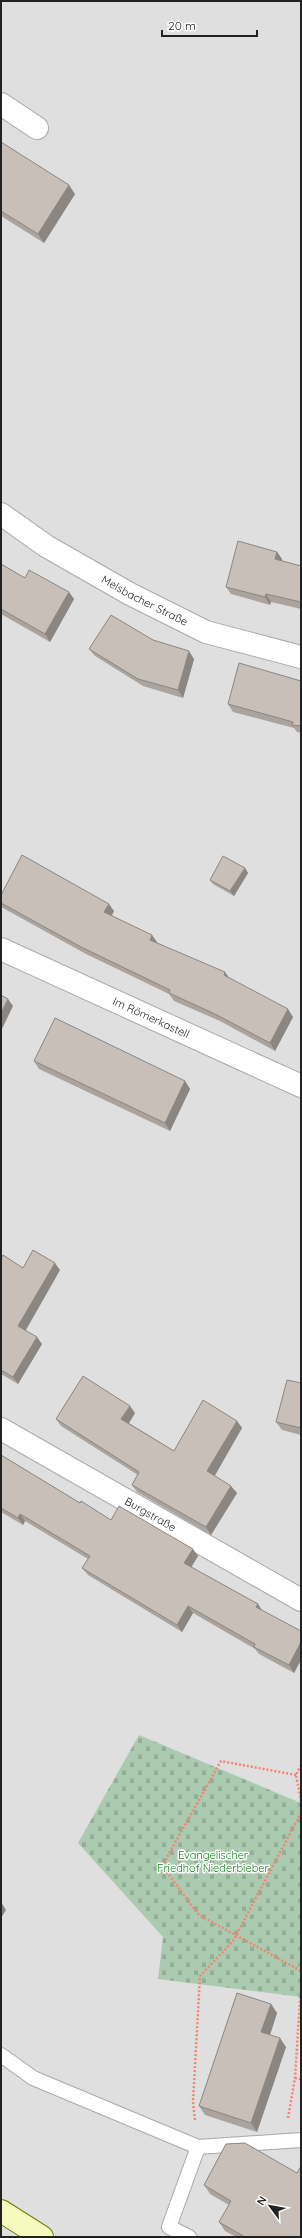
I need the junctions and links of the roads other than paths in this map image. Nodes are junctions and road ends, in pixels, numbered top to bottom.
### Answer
1 (1, 104) edge
2 (37, 128) dead end
3 (1, 514) edge
4 (301, 658) edge
5 (1, 949) edge
6 (301, 1086) edge
7 (1, 1428) edge
8 (301, 1600) edge
9 (1, 2055) edge
10 (301, 2140) edge
11 (198, 2147) junction
12 (1, 2211) edge
13 (42, 2237) edge
14 (188, 2237) edge

1 - 2 street
3 - 4 street, Melsbacher Straße
5 - 6 street, Im Römerkastell
7 - 8 street, Burgstraße
9 - 11 lane
10 - 11 lane
11 - 14 lane
12 - 13 main road

